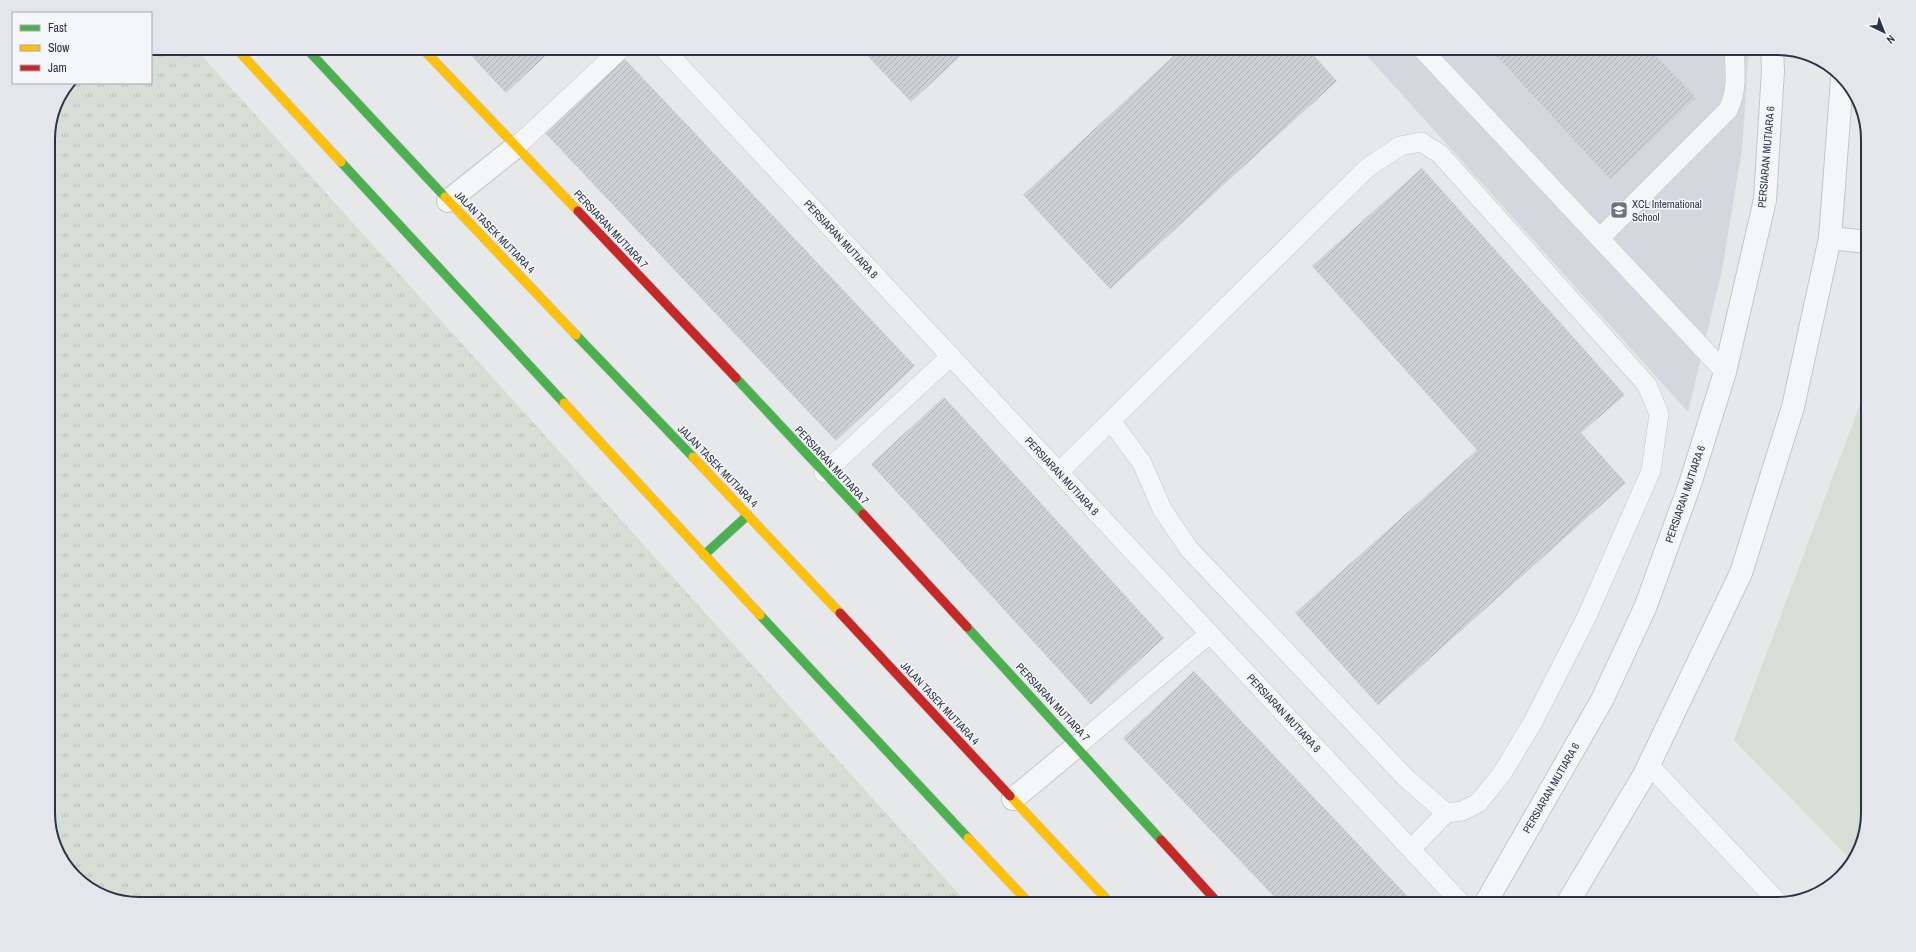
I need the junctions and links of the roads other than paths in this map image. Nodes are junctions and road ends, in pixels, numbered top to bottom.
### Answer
1 (242, 55) edge
2 (312, 55) edge
3 (429, 55) edge
4 (614, 55) edge
5 (670, 55) edge
6 (1428, 55) edge
7 (1734, 55) edge
8 (1772, 55) edge
9 (1848, 99) edge
10 (517, 146) junction
11 (448, 201) junction
12 (1600, 238) junction
13 (1830, 238) junction
14 (1861, 241) edge
15 (951, 356) junction
16 (1726, 372) junction
17 (1110, 421) junction
18 (1059, 472) junction
19 (824, 473) junction
20 (748, 515) junction
21 (704, 555) junction
22 (1209, 634) junction
23 (1076, 746) junction
24 (1649, 765) junction
25 (1013, 799) junction
26 (1446, 813) junction
27 (1411, 849) junction
28 (1023, 897) edge
29 (1104, 897) edge
30 (1213, 897) edge
31 (1456, 897) edge
32 (1489, 897) edge
33 (1571, 897) edge
34 (1772, 897) edge

1 - 21 street
2 - 11 street, JALAN TASEK MUTIARA 4
3 - 10 street, PERSIARAN MUTIARA 7
4 - 10 lane
5 - 15 lane, PERSIARAN MUTIARA 8
6 - 12 lane
7 - 12 lane
8 - 16 street, PERSIARAN MUTIARA 6
9 - 13 street
10 - 11 street
10 - 19 street, PERSIARAN MUTIARA 7
11 - 20 street, JALAN TASEK MUTIARA 4
12 - 16 lane
13 - 14 street
13 - 24 street
15 - 18 lane, PERSIARAN MUTIARA 8
15 - 19 lane
16 - 32 street, PERSIARAN MUTIARA 6
17 - 18 lane
17 - 26 lane
17 - 26 lane
18 - 22 lane, PERSIARAN MUTIARA 8
19 - 23 street, PERSIARAN MUTIARA 7
20 - 21 street
20 - 25 street, JALAN TASEK MUTIARA 4
21 - 28 street
22 - 23 lane
22 - 27 lane, PERSIARAN MUTIARA 8
23 - 25 street
23 - 30 street, PERSIARAN MUTIARA 7
24 - 33 street
24 - 34 lane
25 - 29 street, JALAN TASEK MUTIARA 4
26 - 27 lane
27 - 31 lane, PERSIARAN MUTIARA 8

